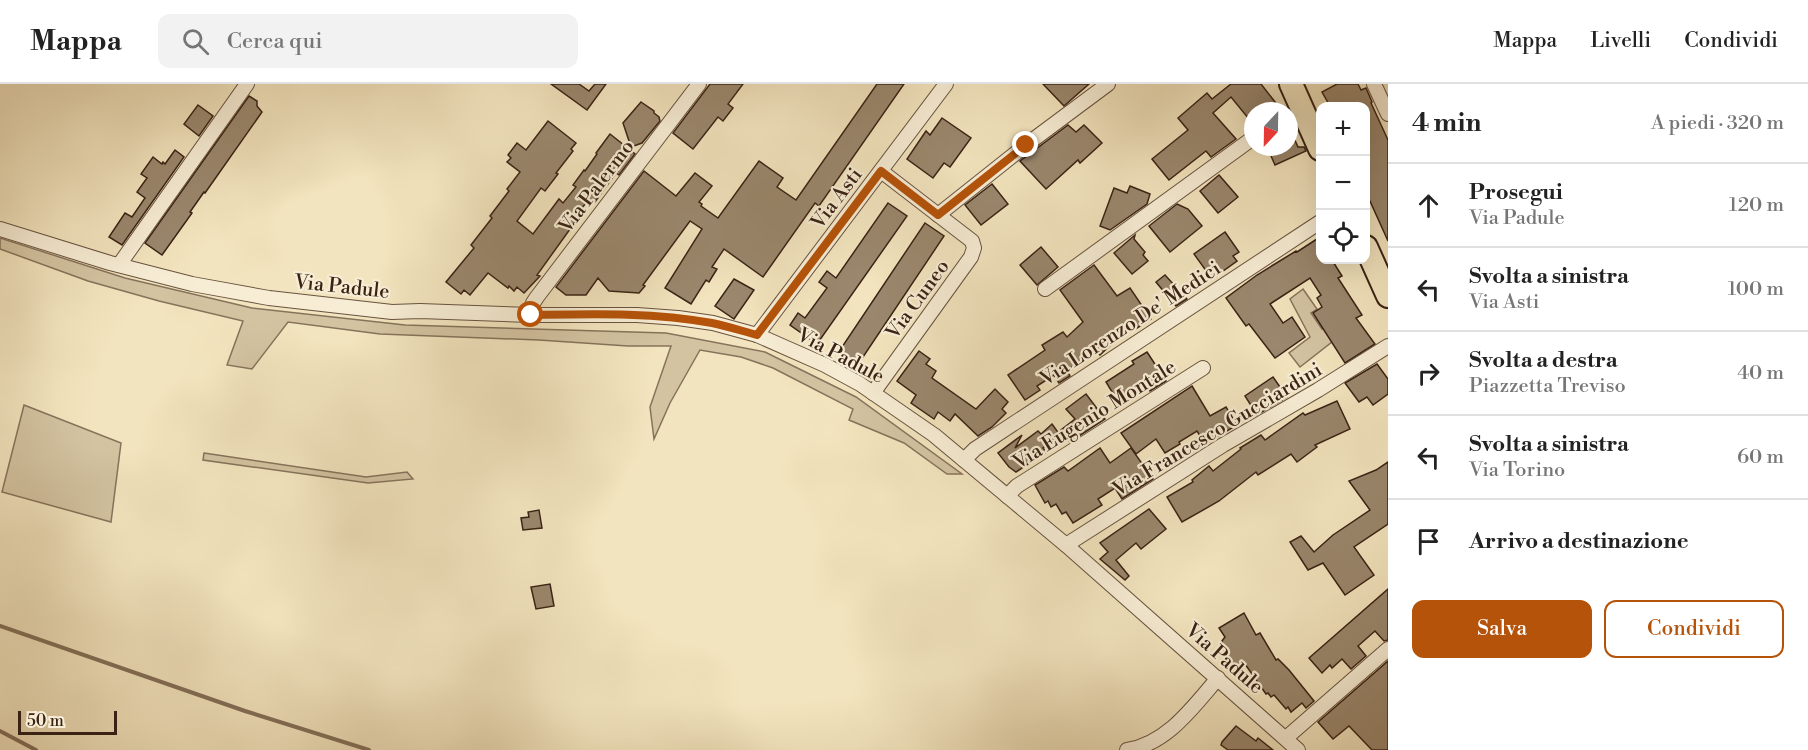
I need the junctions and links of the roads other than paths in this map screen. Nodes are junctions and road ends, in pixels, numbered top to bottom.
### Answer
1 (247, 84) edge
2 (699, 84) edge
3 (946, 84) edge
4 (1108, 84) edge
5 (1374, 84) edge
6 (1294, 100) edge
7 (1388, 114) edge
8 (1316, 141) edge
9 (1244, 145) edge
10 (881, 171) junction
11 (938, 215) junction
12 (1316, 225) edge
13 (0, 229) edge
14 (1370, 258) edge
15 (119, 265) junction
16 (1045, 289) dead end
17 (1388, 296) edge
18 (531, 315) junction
19 (757, 335) junction
20 (1388, 346) edge
21 (1203, 368) dead end
22 (873, 393) junction
23 (964, 460) junction
24 (1007, 496) junction
25 (1066, 545) junction
26 (1388, 649) edge
27 (1218, 678) junction
28 (1286, 738) junction
29 (1127, 750) edge
30 (1298, 750) edge

1 - 15 street
2 - 18 street, Via Palermo
3 - 10 street, Via Asti
4 - 11 street
5 - 7 street
6 - 8 main road
9 - 16 street
10 - 11 street
10 - 19 street, Via Asti
11 - 22 street, Via Cuneo
12 - 23 street, Via Lorenzo De' Medici
13 - 15 street, Via Padule
14 - 17 main road
15 - 18 street, Via Padule
18 - 19 street, Via Padule
19 - 22 street, Via Padule
20 - 25 street, Via Francesco Gucciardini
21 - 24 street, Via Eugenio Montale
22 - 23 street, Via Padule
23 - 24 street, Via Padule
24 - 25 street, Via Padule
25 - 27 street, Via Padule
26 - 28 street
27 - 28 street, Via Padule
27 - 29 street
28 - 30 street, Via Padule

